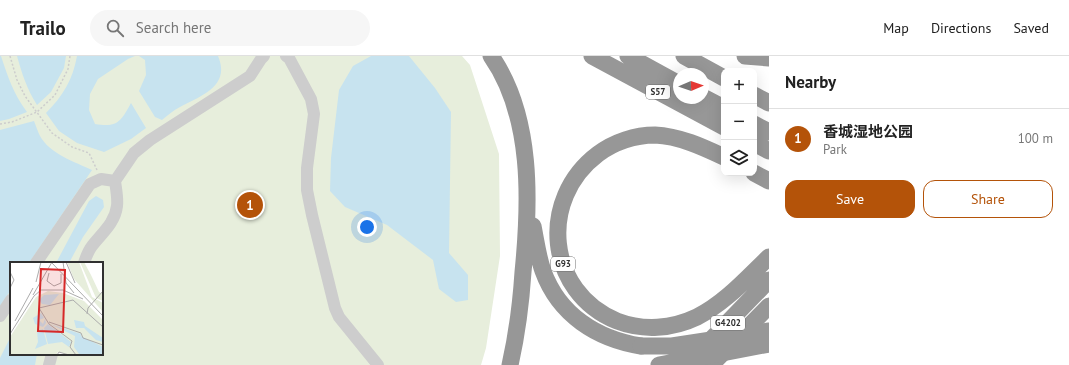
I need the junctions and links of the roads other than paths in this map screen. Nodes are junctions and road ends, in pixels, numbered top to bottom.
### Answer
1 (264, 56) edge
2 (286, 56) edge
3 (491, 56) edge
4 (592, 56) edge
5 (628, 56) edge
6 (745, 56) edge
7 (688, 58) edge
8 (769, 58) edge
9 (721, 76) edge
10 (673, 81) edge
11 (757, 96) edge
12 (709, 100) edge
13 (769, 103) edge
14 (721, 106) edge
15 (721, 125) edge
16 (757, 126) edge
17 (769, 132) edge
18 (757, 145) edge
19 (769, 151) edge
20 (721, 155) edge
21 (757, 175) edge
22 (115, 181) junction
23 (769, 181) edge
24 (527, 182) junction
25 (769, 257) edge
26 (37, 262) edge
27 (84, 262) edge
28 (769, 280) edge
29 (10, 301) edge
30 (769, 306) edge
31 (0, 316) edge
32 (769, 331) edge
33 (769, 344) edge
34 (52, 355) edge
35 (49, 365) edge
36 (378, 365) edge
37 (510, 365) edge
38 (659, 365) edge
39 (687, 365) edge
40 (711, 365) edge

1 - 22 street
2 - 36 street
3 - 24 highway
4 - 15 highway, S57
5 - 10 highway, S57
6 - 8 highway
7 - 9 highway
11 - 13 highway
12 - 14 highway
16 - 17 highway
18 - 19 highway
20 - 25 highway, G93
21 - 23 highway
22 - 26 street
22 - 27 street
24 - 32 highway, bridge
24 - 37 highway
28 - 39 highway, G4202
29 - 31 street
30 - 40 highway, G4202
33 - 38 highway, bridge
34 - 35 street

